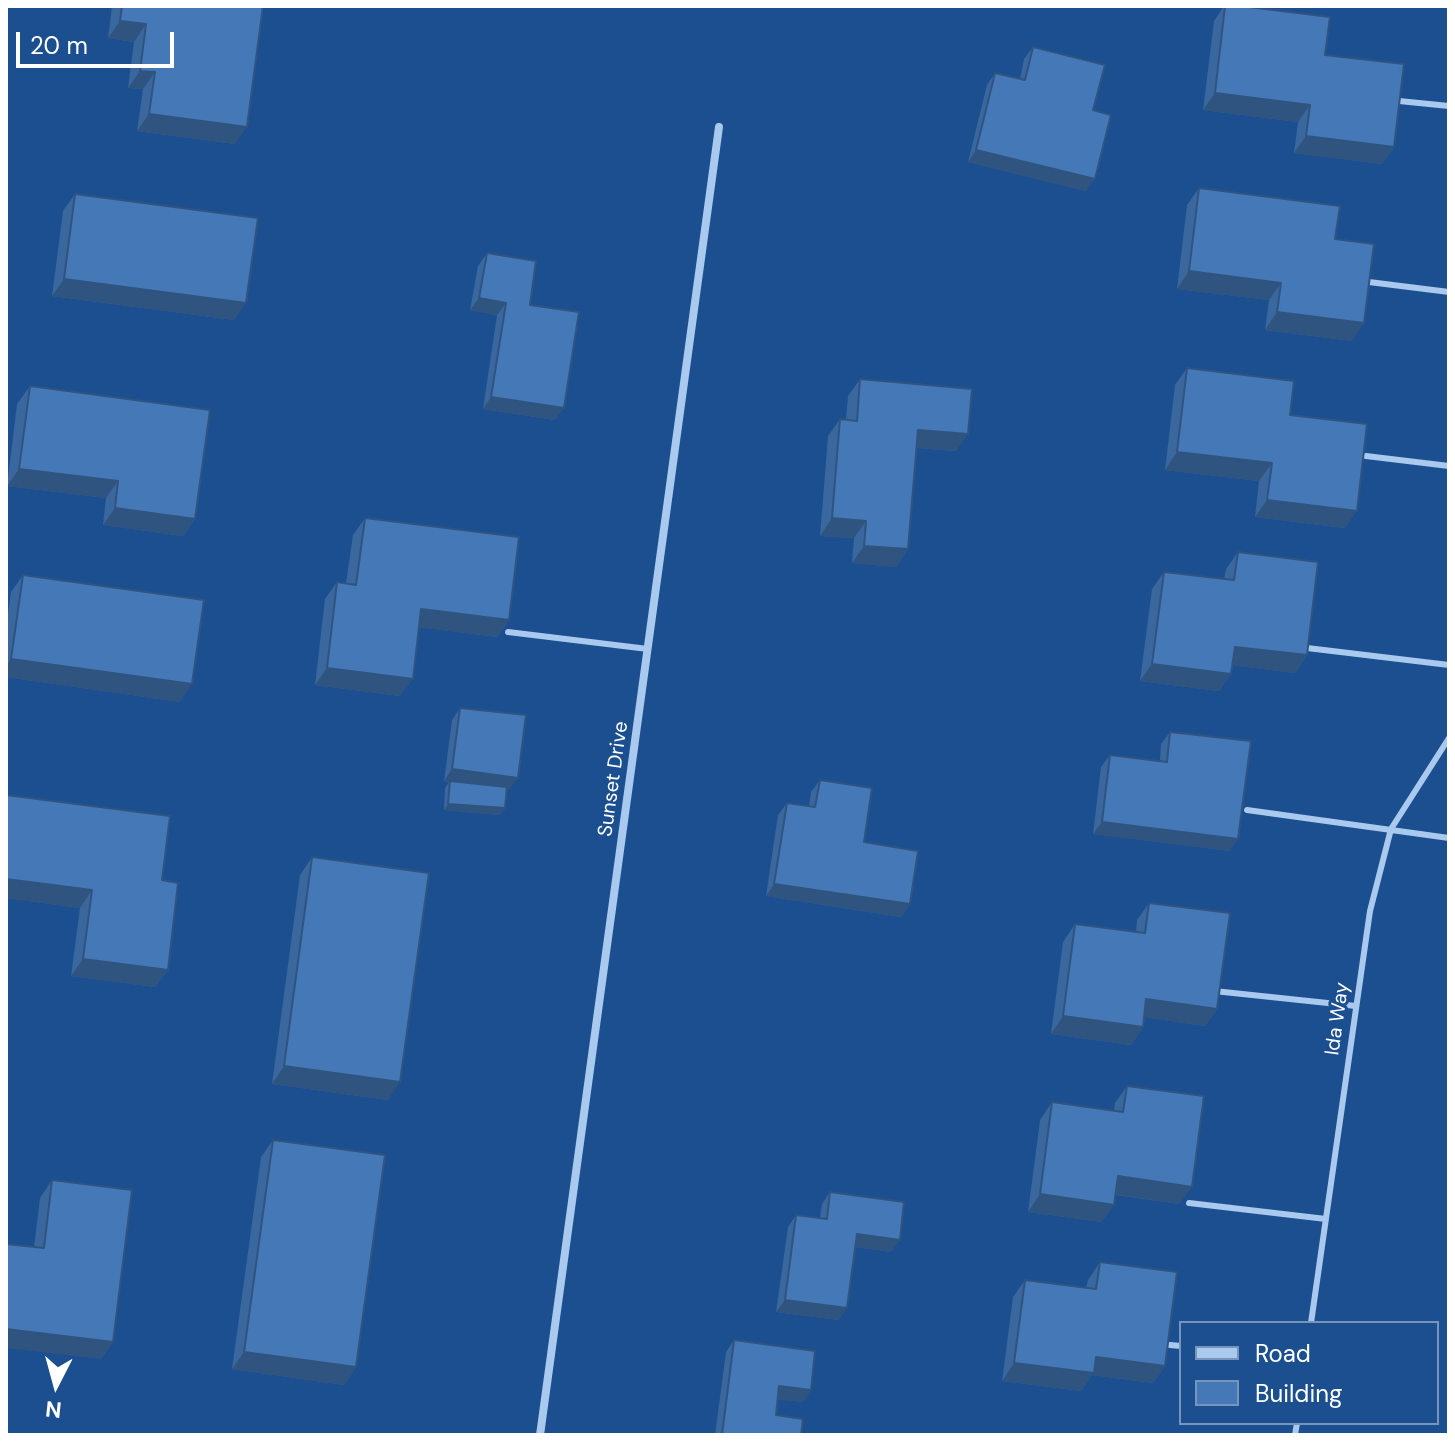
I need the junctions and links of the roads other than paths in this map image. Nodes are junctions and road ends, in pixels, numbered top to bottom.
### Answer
1 (1399, 101) edge
2 (1449, 106) edge
3 (719, 127) dead end
4 (1369, 282) edge
5 (1449, 292) edge
6 (1366, 456) edge
7 (1449, 466) edge
8 (508, 632) edge
9 (1307, 648) edge
10 (648, 649) junction
11 (1449, 665) edge
12 (1449, 738) edge
13 (1247, 810) edge
14 (1391, 829) junction
15 (1449, 838) edge
16 (1214, 991) edge
17 (1356, 1006) junction
18 (1189, 1203) edge
19 (1326, 1219) junction
20 (1311, 1321) edge
21 (1170, 1345) edge
22 (1179, 1346) edge
23 (540, 1435) edge

1 - 2 lane
3 - 10 street, Sunset Drive
4 - 5 lane
6 - 7 lane
8 - 10 lane
9 - 11 lane
10 - 23 street, Sunset Drive
12 - 14 lane, Ida Way
13 - 14 lane
14 - 15 lane
14 - 17 lane, Ida Way
16 - 17 lane
17 - 19 lane, Ida Way
18 - 19 lane
19 - 20 lane, Ida Way
21 - 22 lane

